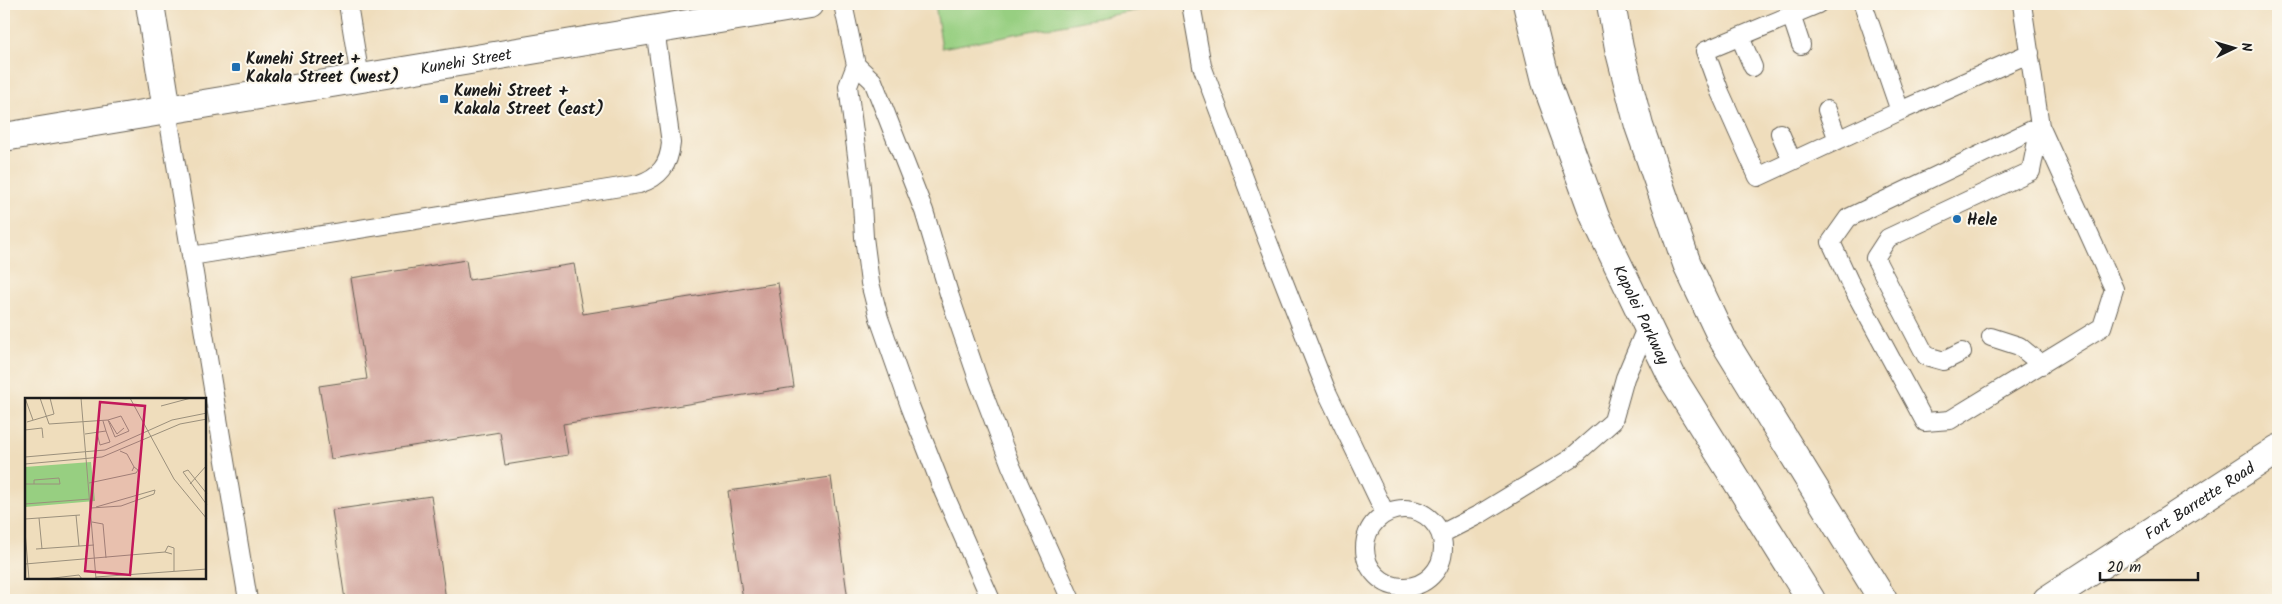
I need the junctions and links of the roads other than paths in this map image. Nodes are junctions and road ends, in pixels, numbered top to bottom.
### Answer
1 (150, 4) edge
2 (348, 4) edge
3 (810, 4) edge
4 (843, 4) edge
5 (1191, 4) edge
6 (1527, 4) edge
7 (1611, 4) edge
8 (1818, 4) edge
9 (1863, 4) edge
10 (2022, 4) edge
11 (1791, 15) junction
12 (655, 30) junction
13 (1740, 37) junction
14 (1801, 44) dead end
15 (2030, 53) junction
16 (856, 65) junction
17 (1753, 68) dead end
18 (360, 78) junction
19 (167, 110) junction
20 (1827, 110) dead end
21 (1900, 110) junction
22 (2040, 126) junction
23 (1780, 133) dead end
24 (4, 137) edge
25 (1838, 140) junction
26 (1792, 161) junction
27 (191, 256) junction
28 (1647, 326) junction
29 (1991, 337) dead end
30 (1962, 352) dead end
31 (2042, 365) junction
32 (2278, 449) edge
33 (1385, 513) junction
34 (1441, 534) junction
35 (2053, 598) edge
36 (248, 600) edge
37 (991, 600) edge
38 (1071, 600) edge
39 (1812, 600) edge
40 (1882, 600) edge

1 - 19 main road
2 - 18 lane
3 - 12 main road, Kunehi Street
4 - 16 lane
5 - 33 lane
6 - 28 main road, Kapolei Parkway
7 - 40 main road
8 - 11 lane
9 - 21 lane
10 - 15 lane
11 - 13 lane
11 - 14 lane
12 - 18 main road, Kunehi Street
12 - 27 lane
13 - 17 lane
13 - 26 lane
15 - 21 lane
15 - 22 lane
16 - 37 lane
16 - 38 lane
18 - 19 main road, Kunehi Street
19 - 24 main road, Kunehi Street
19 - 27 lane
20 - 25 lane
21 - 25 lane
22 - 30 lane
22 - 31 lane
22 - 31 lane
23 - 26 lane
25 - 26 lane
27 - 36 lane
28 - 34 lane
28 - 39 main road, Kapolei Parkway
29 - 31 lane
32 - 35 main road, Fort Barrette Road
33 - 34 lane
33 - 34 lane

